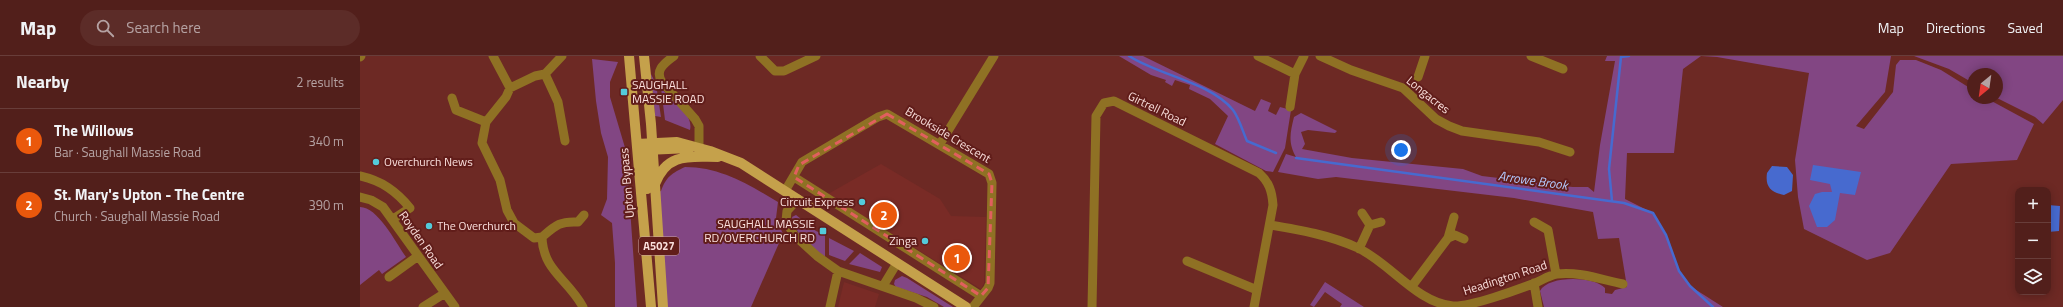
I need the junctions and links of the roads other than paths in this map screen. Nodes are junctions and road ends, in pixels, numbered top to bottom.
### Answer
1 (493, 56) edge
2 (562, 56) edge
3 (629, 56) edge
4 (644, 56) edge
5 (674, 56) edge
6 (760, 56) edge
7 (816, 56) edge
8 (994, 56) edge
9 (1258, 56) edge
10 (1304, 56) edge
11 (1320, 56) edge
12 (1425, 56) edge
13 (1531, 56) edge
14 (1563, 69) dead end
15 (545, 74) junction
16 (1295, 74) junction
17 (1418, 77) dead end
18 (510, 88) junction
19 (452, 98) dead end
20 (1290, 107) dead end
21 (486, 122) junction
22 (565, 141) dead end
23 (940, 144) junction
24 (645, 147) junction
25 (697, 147) junction
26 (1570, 152) dead end
27 (725, 157) junction
28 (360, 176) edge
29 (794, 177) junction
30 (655, 186) junction
31 (785, 191) junction
32 (360, 197) edge
33 (798, 199) junction
34 (1362, 213) dead end
35 (584, 215) dead end
36 (1454, 217) dead end
37 (393, 219) junction
38 (1381, 222) dead end
39 (1534, 222) dead end
40 (1270, 225) junction
41 (1370, 225) junction
42 (542, 237) junction
43 (1448, 238) junction
44 (1464, 239) dead end
45 (1359, 248) junction
46 (418, 256) junction
47 (1187, 261) dead end
48 (897, 263) junction
49 (838, 271) junction
50 (1556, 274) junction
51 (389, 277) dead end
52 (1534, 283) junction
53 (1623, 284) dead end
54 (883, 286) junction
55 (1412, 286) junction
56 (1256, 290) junction
57 (445, 293) junction
58 (981, 296) junction
59 (423, 307) edge
60 (455, 307) edge
61 (582, 307) edge
62 (651, 307) edge
63 (662, 307) edge
64 (830, 307) edge
65 (934, 307) edge
66 (966, 307) edge
67 (974, 307) edge
68 (1092, 307) edge
69 (1254, 307) edge
70 (1538, 307) edge

1 - 18 street
2 - 15 street
3 - 24 main road, Upton Bypass / A5027
4 - 24 main road, Upton Bypass / A5027
5 - 25 street
6 - 7 street
8 - 23 street
9 - 16 street
10 - 16 street
11 - 26 street, Longacres
12 - 17 street
13 - 14 street
15 - 18 street
15 - 22 street
16 - 20 street
18 - 21 street
19 - 21 street
21 - 42 street
23 - 29 street, Brookside Crescent
23 - 58 street, Brookside Crescent
24 - 25 main road
24 - 30 main road, Upton Bypass / A5027
24 - 62 main road, A5027
25 - 27 main road
27 - 30 main road
27 - 31 main road
28 - 37 street
29 - 31 street, Brookside Crescent
29 - 58 street
30 - 63 main road, Upton Bypass / A5027
31 - 33 main road
32 - 37 street, Royden Road
33 - 48 main road
33 - 49 street
34 - 41 street
35 - 42 street
36 - 43 street
37 - 46 street, Royden Road
38 - 41 street
39 - 50 street
40 - 45 street, Headington Road
40 - 56 street, Girtrell Road
40 - 68 street, Girtrell Road
41 - 45 street
42 - 61 street
43 - 44 street
43 - 55 street
45 - 55 street, Headington Road
46 - 51 street
46 - 57 street, Royden Road
47 - 56 street
48 - 54 street
48 - 66 main road
49 - 54 street
49 - 64 street
50 - 52 street, Headington Road
50 - 53 street, Headington Road
52 - 55 street, Headington Road
52 - 70 street
54 - 65 street
56 - 69 street, Girtrell Road
57 - 59 street
57 - 60 street, Royden Road
58 - 67 street, Brookside Crescent

